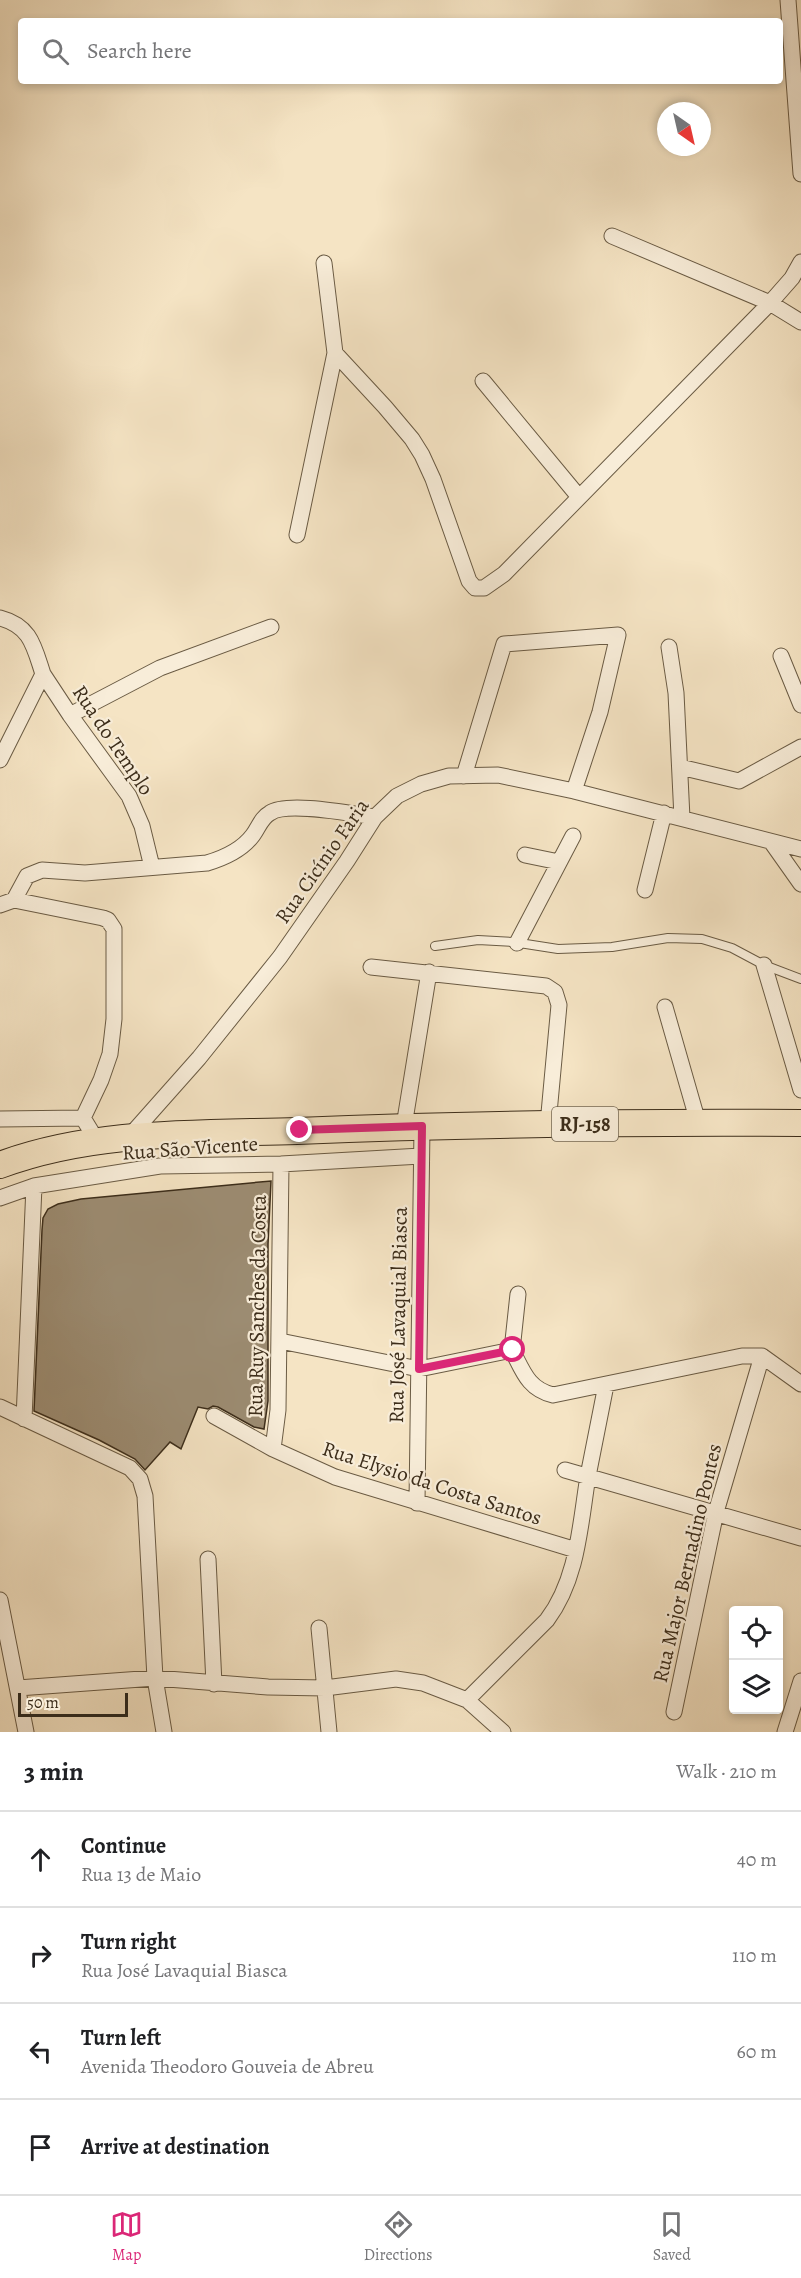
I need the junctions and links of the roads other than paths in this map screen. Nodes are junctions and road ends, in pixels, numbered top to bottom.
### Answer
1 (788, 0) edge
2 (797, 74) edge
3 (801, 174) edge
4 (612, 236) dead end
5 (324, 262) dead end
6 (801, 262) edge
7 (770, 303) junction
8 (801, 322) edge
9 (335, 353) junction
10 (483, 381) dead end
11 (579, 497) junction
12 (297, 535) dead end
13 (0, 618) edge
14 (271, 627) dead end
15 (669, 647) dead end
16 (781, 656) dead end
17 (43, 674) junction
18 (801, 705) edge
19 (70, 715) junction
20 (801, 747) edge
21 (0, 760) edge
22 (680, 767) junction
23 (464, 776) junction
24 (574, 791) junction
25 (664, 813) junction
26 (375, 817) junction
27 (682, 818) junction
28 (573, 836) dead end
29 (772, 843) junction
30 (801, 849) edge
31 (525, 855) dead end
32 (559, 862) junction
33 (152, 867) junction
34 (801, 884) edge
35 (645, 890) dead end
36 (7, 903) edge
37 (517, 943) junction
38 (435, 946) dead end
39 (764, 965) junction
40 (371, 967) dead end
41 (429, 972) junction
42 (801, 979) edge
43 (665, 1007) dead end
44 (801, 1089) edge
45 (83, 1118) junction
46 (0, 1119) edge
47 (698, 1122) junction
48 (801, 1123) edge
49 (548, 1124) junction
50 (413, 1126) junction
51 (128, 1138) junction
52 (97, 1141) junction
53 (421, 1156) junction
54 (281, 1164) junction
55 (0, 1165) edge
56 (34, 1186) junction
57 (0, 1198) edge
58 (518, 1294) dead end
59 (280, 1341) junction
60 (513, 1350) junction
61 (762, 1356) junction
62 (419, 1369) junction
63 (801, 1384) edge
64 (606, 1385) junction
65 (0, 1407) edge
66 (214, 1416) dead end
67 (24, 1419) junction
68 (273, 1449) junction
69 (565, 1470) dead end
70 (588, 1475) junction
71 (417, 1503) junction
72 (716, 1512) junction
73 (801, 1538) edge
74 (576, 1550) junction
75 (208, 1559) dead end
76 (0, 1600) edge
77 (319, 1628) dead end
78 (155, 1678) junction
79 (801, 1681) edge
80 (214, 1684) junction
81 (18, 1688) junction
82 (325, 1688) junction
83 (467, 1700) junction
84 (674, 1712) dead end
85 (26, 1732) edge
86 (164, 1732) edge
87 (329, 1732) edge
88 (502, 1732) edge
89 (784, 1732) edge

1 - 2 street
2 - 3 street
4 - 7 street
5 - 9 street
6 - 7 street
7 - 8 street
7 - 11 street
9 - 11 street
9 - 12 street
10 - 11 street
13 - 17 street, Rua do Templo
14 - 19 street
15 - 22 street
16 - 18 street
17 - 19 street, Rua do Templo
17 - 21 street
19 - 33 street, Rua do Templo
20 - 22 street
22 - 27 street
23 - 24 street, Rua Cicínio Faria
23 - 24 street
23 - 26 street, Rua Cicínio Faria
24 - 25 street, Rua Cicínio Faria
25 - 27 street, Rua Cicínio Faria
25 - 35 street
26 - 33 street
26 - 51 street, Rua Cicínio Faria
27 - 29 street, Rua Cicínio Faria
28 - 32 street
29 - 30 street, Rua Cicínio Faria
29 - 34 street
31 - 32 street
32 - 37 street
33 - 36 street
36 - 45 street
37 - 38 lane
37 - 39 lane
39 - 42 lane
39 - 44 street
40 - 41 street
41 - 49 street
41 - 50 street, Rua José Lavaquial Biasca
43 - 47 street
45 - 46 street
45 - 52 street
47 - 48 main road, RJ-158
47 - 49 main road, RJ-158
49 - 50 main road, RJ-158
50 - 51 main road, RJ-158
50 - 53 street, Rua José Lavaquial Biasca
51 - 52 main road, RJ-158
52 - 55 main road, RJ-158
53 - 54 street, Rua São Vicente
53 - 62 street, Rua José Lavaquial Biasca
54 - 56 street, Rua São Vicente
54 - 59 street, Rua Ruy Sanches da Costa
56 - 57 street, Rua São Vicente
56 - 67 street
58 - 60 street
59 - 62 street
59 - 68 street, Rua Ruy Sanches da Costa
60 - 62 street
60 - 64 street
61 - 63 street
61 - 64 street
61 - 72 street, Rua Major Bernadino Pontes
62 - 71 street, Rua José Lavaquial Biasca
64 - 70 street
65 - 67 street
66 - 68 street, Rua Elysio da Costa Santos
67 - 78 street
68 - 71 street, Rua Elysio da Costa Santos
69 - 70 street
70 - 72 street
70 - 74 street
71 - 74 street, Rua Elysio da Costa Santos
72 - 73 street
72 - 84 street, Rua Major Bernadino Pontes
74 - 83 street
75 - 80 street
76 - 81 street
77 - 82 street
78 - 80 street
78 - 81 street
78 - 86 street
79 - 89 street
80 - 82 street
81 - 85 street
82 - 83 street
82 - 87 street
83 - 88 street

